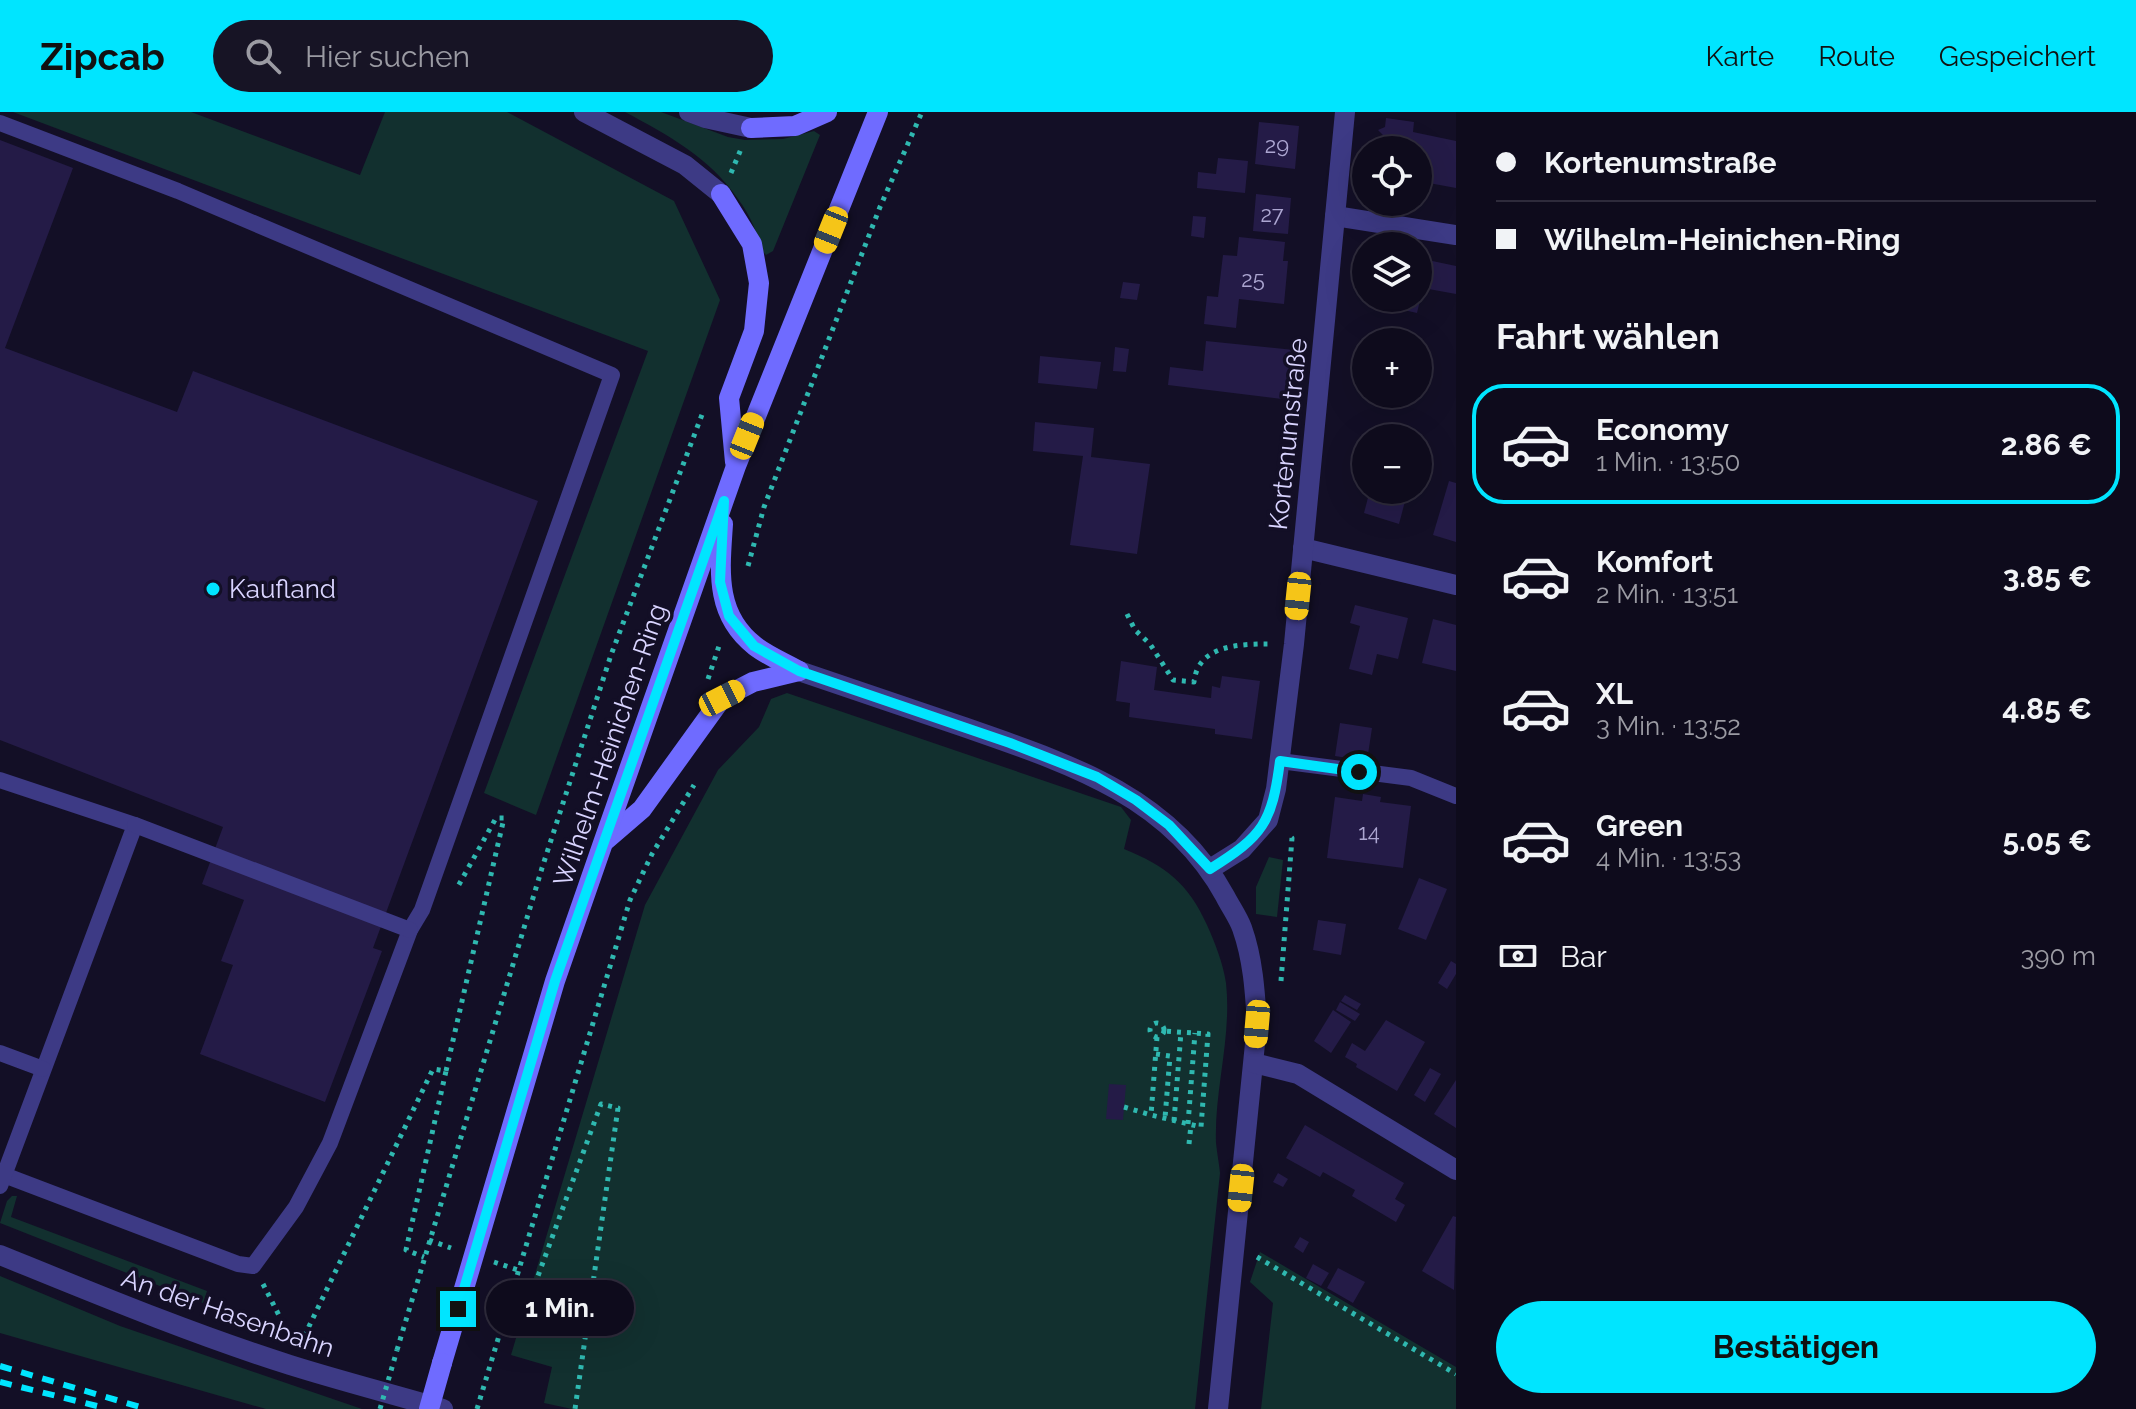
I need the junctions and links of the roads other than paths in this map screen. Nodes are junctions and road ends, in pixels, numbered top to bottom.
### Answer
1 (584, 112) edge
2 (689, 112) edge
3 (827, 112) edge
4 (878, 112) edge
5 (1345, 112) edge
6 (0, 123) edge
7 (751, 128) joint
8 (721, 194) joint
9 (1335, 216) junction
10 (1456, 235) edge
11 (736, 466) junction
12 (724, 501) junction
13 (1303, 548) junction
14 (1456, 585) edge
15 (799, 671) junction
16 (1280, 761) junction
17 (0, 780) edge
18 (1456, 796) edge
19 (135, 825) junction
20 (603, 843) junction
21 (1210, 869) junction
22 (410, 930) junction
23 (0, 1053) edge
24 (1254, 1063) junction
25 (43, 1069) junction
26 (1456, 1170) edge
27 (2, 1180) edge
28 (0, 1255) edge
29 (429, 1409) edge
30 (443, 1409) edge
31 (1218, 1409) edge

1 - 8 street
2 - 7 street
3 - 7 main road
4 - 11 main road, Wilhelm-Heinichen-Ring
5 - 9 street, Kortenumstraße
6 - 22 lane
8 - 11 main road
9 - 10 street
9 - 13 street, Kortenumstraße
11 - 12 main road, Wilhelm-Heinichen-Ring
12 - 15 main road
12 - 20 main road, Wilhelm-Heinichen-Ring
13 - 14 street
13 - 16 street, Kortenumstraße
15 - 20 main road
15 - 21 street
16 - 18 lane
16 - 21 street, Kortenumstraße
17 - 19 lane
19 - 22 lane
19 - 25 lane
20 - 29 main road, Wilhelm-Heinichen-Ring, bridge
21 - 24 street
22 - 27 lane
23 - 25 lane
24 - 26 street
24 - 31 street
25 - 27 lane
28 - 30 street, An der Hasenbahn

